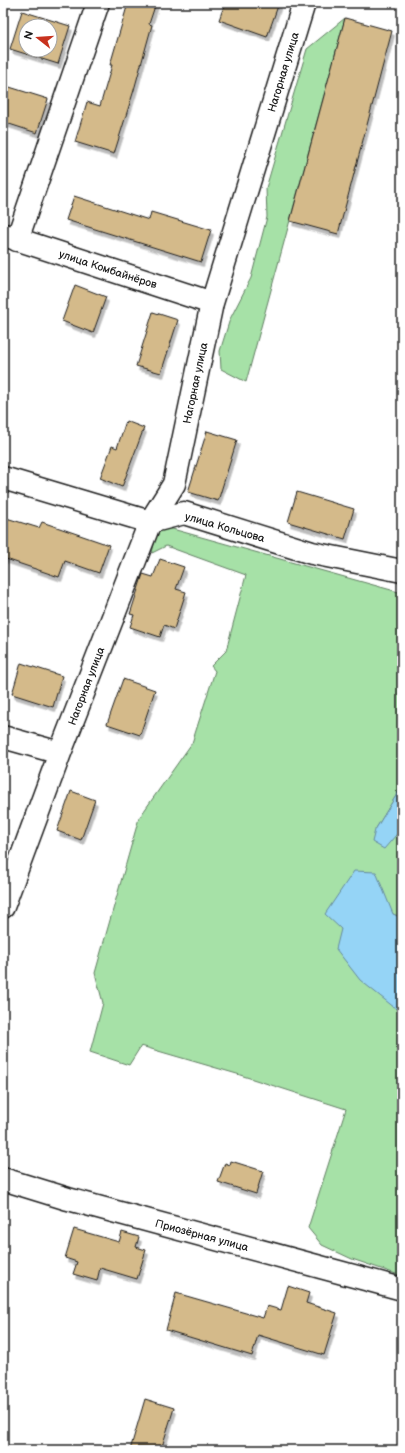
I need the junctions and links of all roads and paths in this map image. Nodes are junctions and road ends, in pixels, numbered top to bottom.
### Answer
1 (98, 3) edge
2 (304, 3) edge
3 (10, 237) edge
4 (212, 304) junction
5 (3, 478) edge
6 (150, 522) junction
7 (402, 571) edge
8 (3, 737) edge
9 (60, 753) junction
10 (3, 907) edge
11 (3, 1179) edge
12 (402, 1289) edge

1 - 3 street
2 - 4 street, Нагорная улица
3 - 4 street, улица Комбайнёров
4 - 6 street, Нагорная улица
5 - 6 street
6 - 7 street, улица Кольцова
6 - 9 street, Нагорная улица
8 - 9 street
9 - 10 street, Нагорная улица
11 - 12 street, Приозёрная улица

